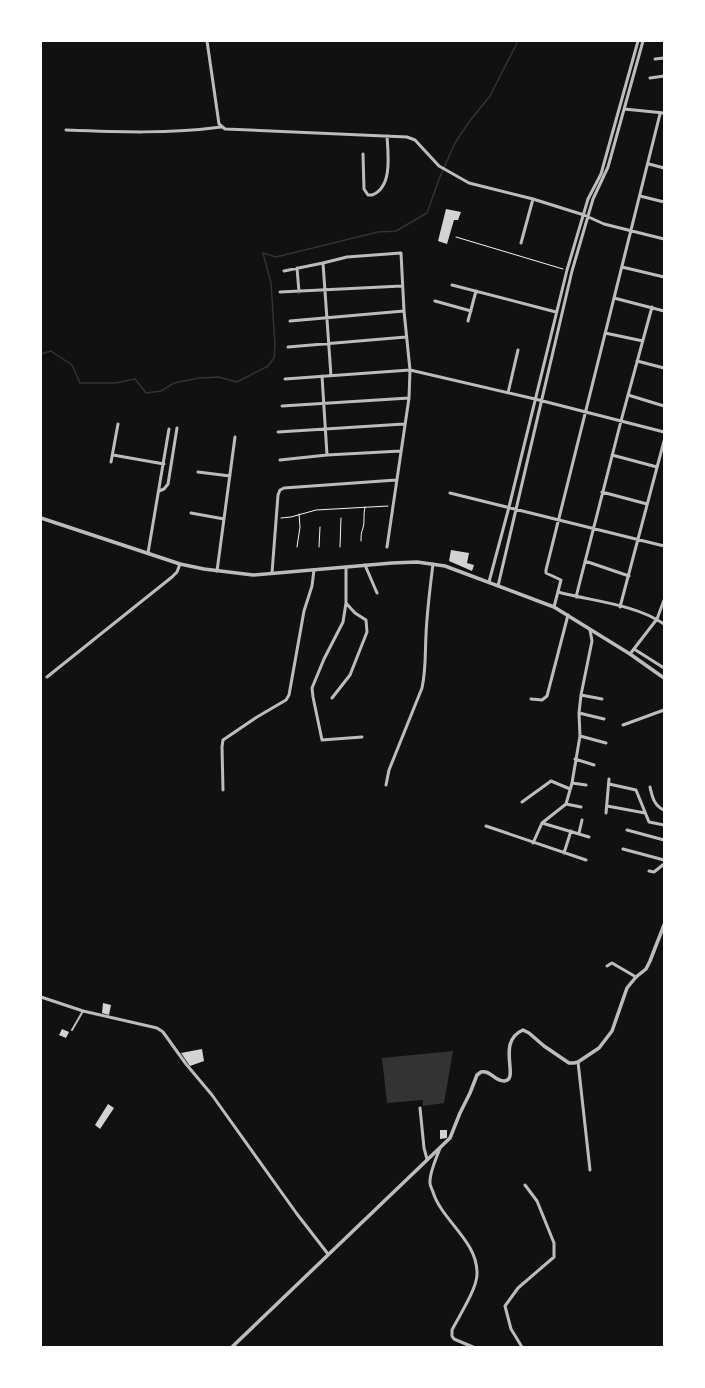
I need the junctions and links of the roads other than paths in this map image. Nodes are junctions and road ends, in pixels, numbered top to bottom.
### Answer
1 (207, 41) edge
2 (638, 41) edge
3 (643, 41) edge
4 (664, 58) edge
5 (655, 59) dead end
6 (664, 76) edge
7 (650, 78) dead end
8 (624, 109) junction
9 (662, 113) edge
10 (220, 126) junction
11 (66, 130) dead end
12 (387, 136) junction
13 (363, 154) dead end
14 (649, 164) junction
15 (664, 168) edge
16 (640, 196) junction
17 (533, 199) junction
18 (664, 202) edge
19 (584, 215) junction
20 (587, 217) junction
21 (632, 230) junction
22 (664, 239) edge
23 (521, 243) dead end
24 (323, 263) junction
25 (622, 267) junction
26 (297, 268) junction
27 (284, 271) dead end
28 (664, 277) edge
29 (452, 285) dead end
30 (402, 286) junction
31 (325, 291) junction
32 (476, 291) junction
33 (280, 292) dead end
34 (299, 292) junction
35 (614, 298) junction
36 (435, 301) dead end
37 (652, 308) junction
38 (404, 311) junction
39 (471, 311) junction
40 (664, 311) edge
41 (556, 312) junction
42 (327, 318) junction
43 (290, 321) dead end
44 (468, 321) dead end
45 (605, 333) junction
46 (406, 337) junction
47 (643, 341) junction
48 (329, 343) junction
49 (288, 347) dead end
50 (518, 350) dead end
51 (637, 361) junction
52 (664, 368) edge
53 (410, 370) junction
54 (322, 376) junction
55 (331, 376) junction
56 (285, 379) dead end
57 (508, 393) junction
58 (628, 395) junction
59 (409, 398) junction
60 (536, 399) junction
61 (541, 400) junction
62 (323, 403) junction
63 (282, 406) dead end
64 (664, 406) edge
65 (585, 412) junction
66 (621, 421) junction
67 (118, 424) dead end
68 (404, 424) junction
69 (176, 428) dead end
70 (169, 429) dead end
71 (325, 429) junction
72 (278, 432) dead end
73 (664, 432) edge
74 (235, 437) dead end
75 (664, 441) edge
76 (401, 451) junction
77 (113, 455) junction
78 (327, 455) junction
79 (612, 455) junction
80 (280, 460) dead end
81 (111, 462) dead end
82 (164, 464) junction
83 (657, 467) junction
84 (198, 472) dead end
85 (230, 476) junction
86 (396, 480) junction
87 (159, 491) junction
88 (450, 492) dead end
89 (602, 492) junction
90 (647, 504) junction
91 (508, 507) junction
92 (515, 509) junction
93 (191, 513) dead end
94 (41, 518) edge
95 (224, 519) junction
96 (559, 520) junction
97 (593, 528) junction
98 (638, 540) junction
99 (664, 546) edge
100 (387, 547) dead end
101 (148, 553) junction
102 (585, 561) junction
103 (180, 564) junction
104 (434, 564) junction
105 (365, 565) junction
106 (346, 567) junction
107 (314, 570) junction
108 (217, 571) junction
109 (272, 573) junction
110 (629, 576) junction
111 (489, 582) junction
112 (498, 586) junction
113 (558, 592) junction
114 (377, 593) dead end
115 (576, 597) junction
116 (664, 600) edge
117 (346, 603) junction
118 (554, 607) junction
119 (620, 607) junction
120 (568, 616) junction
121 (657, 619) junction
122 (664, 624) edge
123 (590, 630) junction
124 (634, 648) junction
125 (630, 654) junction
126 (664, 668) edge
127 (47, 677) dead end
128 (664, 678) edge
129 (581, 695) junction
130 (332, 698) dead end
131 (531, 699) dead end
132 (602, 699) dead end
133 (664, 710) edge
134 (579, 713) junction
135 (604, 719) dead end
136 (623, 725) dead end
137 (580, 736) junction
138 (362, 737) dead end
139 (606, 743) dead end
140 (575, 759) junction
141 (594, 765) dead end
142 (609, 779) dead end
143 (572, 782) junction
144 (609, 784) junction
145 (386, 785) dead end
146 (586, 785) dead end
147 (650, 787) dead end
148 (570, 789) junction
149 (223, 790) dead end
150 (522, 802) dead end
151 (566, 804) junction
152 (607, 806) junction
153 (581, 807) dead end
154 (664, 810) edge
155 (606, 813) dead end
156 (645, 813) junction
157 (582, 820) dead end
158 (542, 823) junction
159 (664, 825) edge
160 (486, 826) dead end
161 (627, 830) dead end
162 (571, 831) junction
163 (579, 833) junction
164 (589, 837) dead end
165 (664, 840) edge
166 (533, 843) junction
167 (623, 849) dead end
168 (564, 853) junction
169 (586, 860) dead end
170 (664, 860) edge
171 (664, 864) edge
172 (649, 871) dead end
173 (664, 925) edge
174 (607, 966) dead end
175 (636, 977) junction
176 (41, 997) edge
177 (83, 1011) junction
178 (72, 1030) dead end
179 (578, 1062) junction
180 (420, 1108) dead end
181 (440, 1148) junction
182 (428, 1159) junction
183 (590, 1170) dead end
184 (525, 1185) dead end
185 (328, 1254) junction
186 (232, 1347) edge
187 (473, 1347) edge
188 (522, 1347) edge

1 - 10 street
2 - 19 street
3 - 8 street
4 - 5 street
6 - 7 street
8 - 9 street
8 - 20 street
9 - 14 street
10 - 11 street
10 - 12 street
12 - 13 street
12 - 17 street
14 - 15 street
14 - 16 street
16 - 18 street
16 - 21 street
17 - 19 street
17 - 23 street
19 - 20 street
19 - 41 street
20 - 21 street
20 - 61 street
21 - 22 street
21 - 25 street
24 - 26 street
24 - 30 street
24 - 31 street
25 - 28 street
25 - 35 street
26 - 27 street
26 - 34 street
29 - 32 street
30 - 31 street
30 - 38 street
31 - 34 street
31 - 42 street
32 - 39 street
32 - 41 street
33 - 34 street
35 - 37 street
35 - 45 street
36 - 39 street
37 - 40 street
37 - 47 street
38 - 42 street
38 - 46 street
39 - 44 street
41 - 60 street
42 - 43 street
42 - 48 street
45 - 47 street
45 - 65 street
46 - 48 street
46 - 53 street
47 - 51 street
48 - 49 street
48 - 55 street
50 - 57 street
51 - 52 street
51 - 58 street
53 - 55 street
53 - 57 street
53 - 59 street
54 - 55 street
54 - 56 street
54 - 62 street
57 - 60 street
58 - 64 street
58 - 66 street
59 - 62 street
59 - 68 street
60 - 61 street
60 - 91 street
61 - 65 street
61 - 92 street
62 - 63 street
62 - 71 street
65 - 66 street
65 - 96 street
66 - 73 street
66 - 79 street
67 - 77 street
68 - 71 street
68 - 76 street
69 - 87 street
70 - 82 street
71 - 72 street
71 - 78 street
74 - 85 street
75 - 83 street
76 - 78 street
76 - 86 street
77 - 81 street
77 - 82 street
78 - 80 street
79 - 83 street
79 - 89 street
82 - 87 street
83 - 90 street
84 - 85 street
85 - 95 street
86 - 100 street
86 - 109 street
87 - 101 street
88 - 91 street
89 - 90 street
89 - 97 street
90 - 98 street
91 - 92 street
91 - 111 street
92 - 96 street
92 - 112 street
93 - 95 street
94 - 101 street
95 - 108 street
96 - 97 street
96 - 113 street
97 - 98 street
97 - 102 street
98 - 99 street
98 - 110 street
101 - 103 street
102 - 110 street
102 - 115 street
103 - 108 street
103 - 127 street
104 - 105 street
104 - 111 street
104 - 145 street
105 - 106 street
105 - 114 street
106 - 107 street
106 - 117 street
107 - 109 street
107 - 149 street
108 - 109 street
110 - 119 street
111 - 112 street
112 - 118 street
113 - 115 street
113 - 118 street
115 - 119 street
116 - 121 street
117 - 130 street
117 - 138 street
118 - 120 street
119 - 121 street
120 - 123 street
120 - 131 street
121 - 122 street
121 - 124 street
123 - 125 street
123 - 129 street
124 - 125 street
124 - 126 street
125 - 128 street
129 - 132 street
129 - 134 street
133 - 136 street
134 - 135 street
134 - 137 street
137 - 139 street
137 - 140 street
140 - 141 street
140 - 143 street
142 - 144 street
143 - 146 street
143 - 148 street
144 - 152 street
144 - 156 street
147 - 154 street
148 - 150 street
148 - 151 street
151 - 153 street
151 - 158 street
152 - 155 street
152 - 156 street
156 - 159 street
157 - 163 street
158 - 162 street
158 - 166 street
160 - 166 street
161 - 165 street
162 - 163 street
162 - 168 street
163 - 164 street
166 - 168 street
167 - 170 street
168 - 169 street
171 - 172 street
173 - 175 street
174 - 175 street
175 - 179 street
176 - 177 street
177 - 178 street
177 - 185 street
179 - 181 street
179 - 183 street
180 - 182 street
181 - 182 street
181 - 187 street
182 - 185 street
184 - 188 street
185 - 186 street

